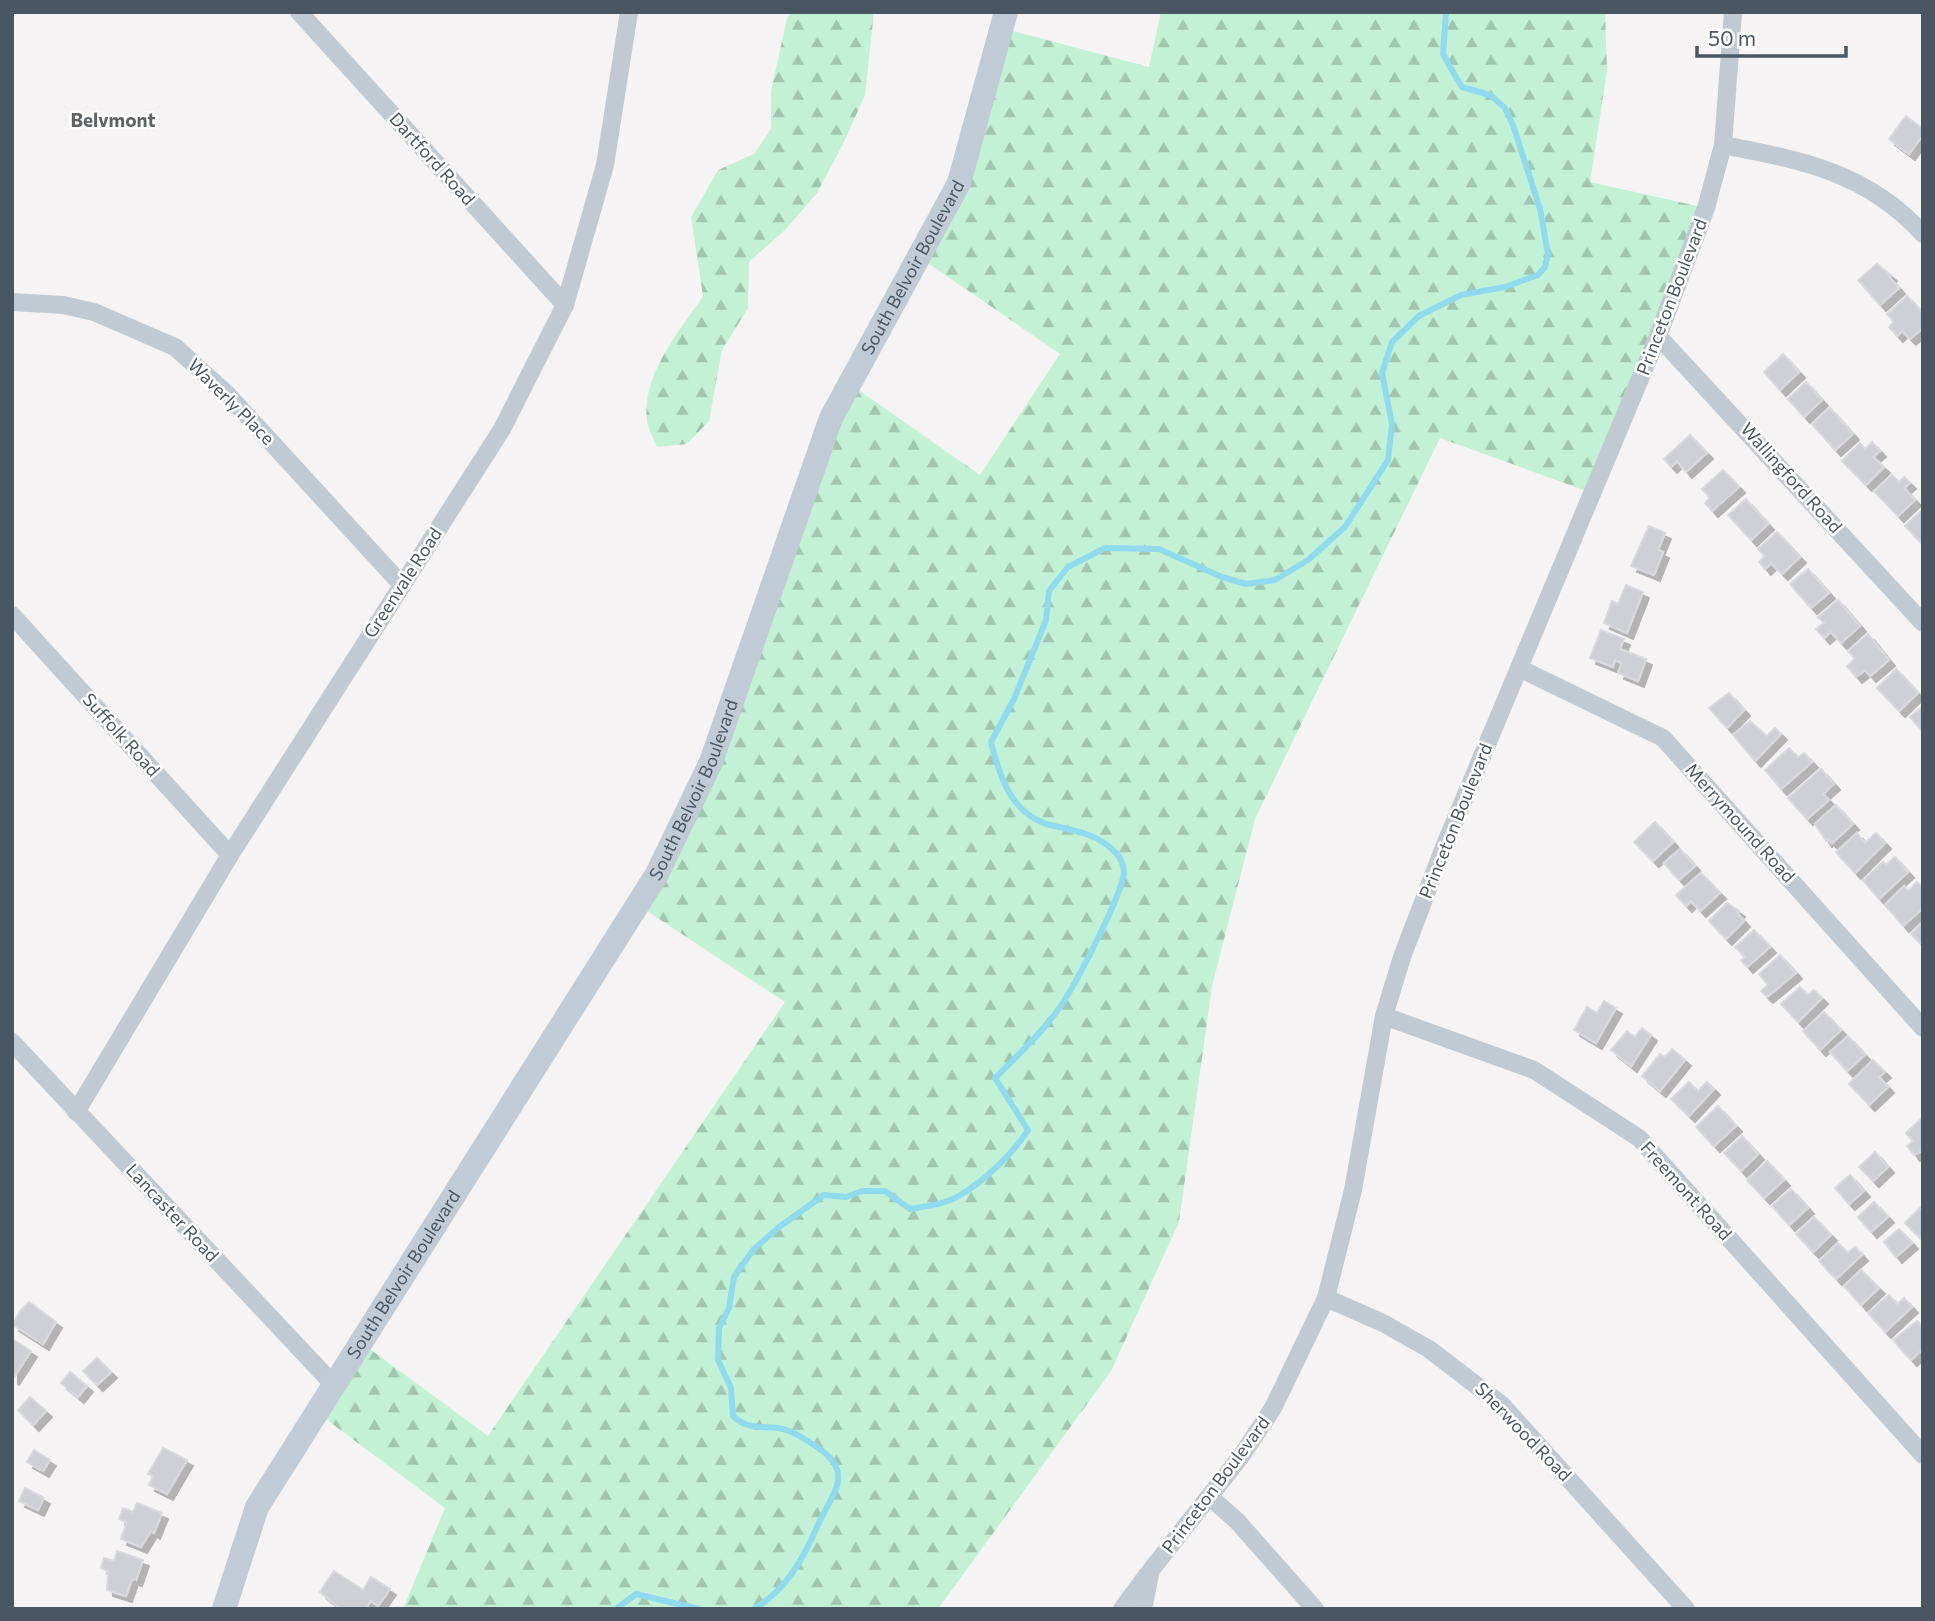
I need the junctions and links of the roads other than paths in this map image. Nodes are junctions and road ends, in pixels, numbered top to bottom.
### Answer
1 (299, 12) edge
2 (629, 12) edge
3 (1006, 12) edge
4 (1733, 12) edge
5 (1723, 145) junction
6 (1923, 234) edge
7 (12, 302) edge
8 (565, 306) junction
9 (1658, 335) junction
10 (402, 585) junction
11 (12, 615) edge
12 (1923, 623) edge
13 (1520, 668) junction
14 (230, 855) junction
15 (1384, 1016) junction
16 (1923, 1028) edge
17 (12, 1042) edge
18 (76, 1112) junction
19 (1326, 1298) junction
20 (332, 1383) junction
21 (1923, 1455) edge
22 (1210, 1497) junction
23 (1151, 1570) junction
24 (223, 1609) edge
25 (1122, 1609) edge
26 (1143, 1609) edge
27 (1315, 1609) edge
28 (1686, 1609) edge

1 - 8 street, Dartford Road
2 - 8 street, Greenvale Road
3 - 20 street, South Belvoir Boulevard
4 - 5 street, Princeton Boulevard
5 - 6 street
5 - 9 street, Princeton Boulevard
7 - 10 street, Waverly Place
8 - 10 street, Greenvale Road
9 - 12 street, Wallingford Road
9 - 13 street, Princeton Boulevard
10 - 14 street, Greenvale Road
11 - 14 street, Suffolk Road
13 - 15 street, Princeton Boulevard
13 - 16 street, Merrymound Road
14 - 18 street, Greenvale Road
15 - 19 street, Princeton Boulevard
15 - 21 street, Freemont Road
17 - 18 street, Lancaster Road
18 - 20 street, Lancaster Road
19 - 22 street, Princeton Boulevard
19 - 28 street, Sherwood Road
20 - 24 street, South Belvoir Boulevard
22 - 23 street, Princeton Boulevard
22 - 27 street
23 - 25 street
23 - 26 street, Princeton Boulevard

